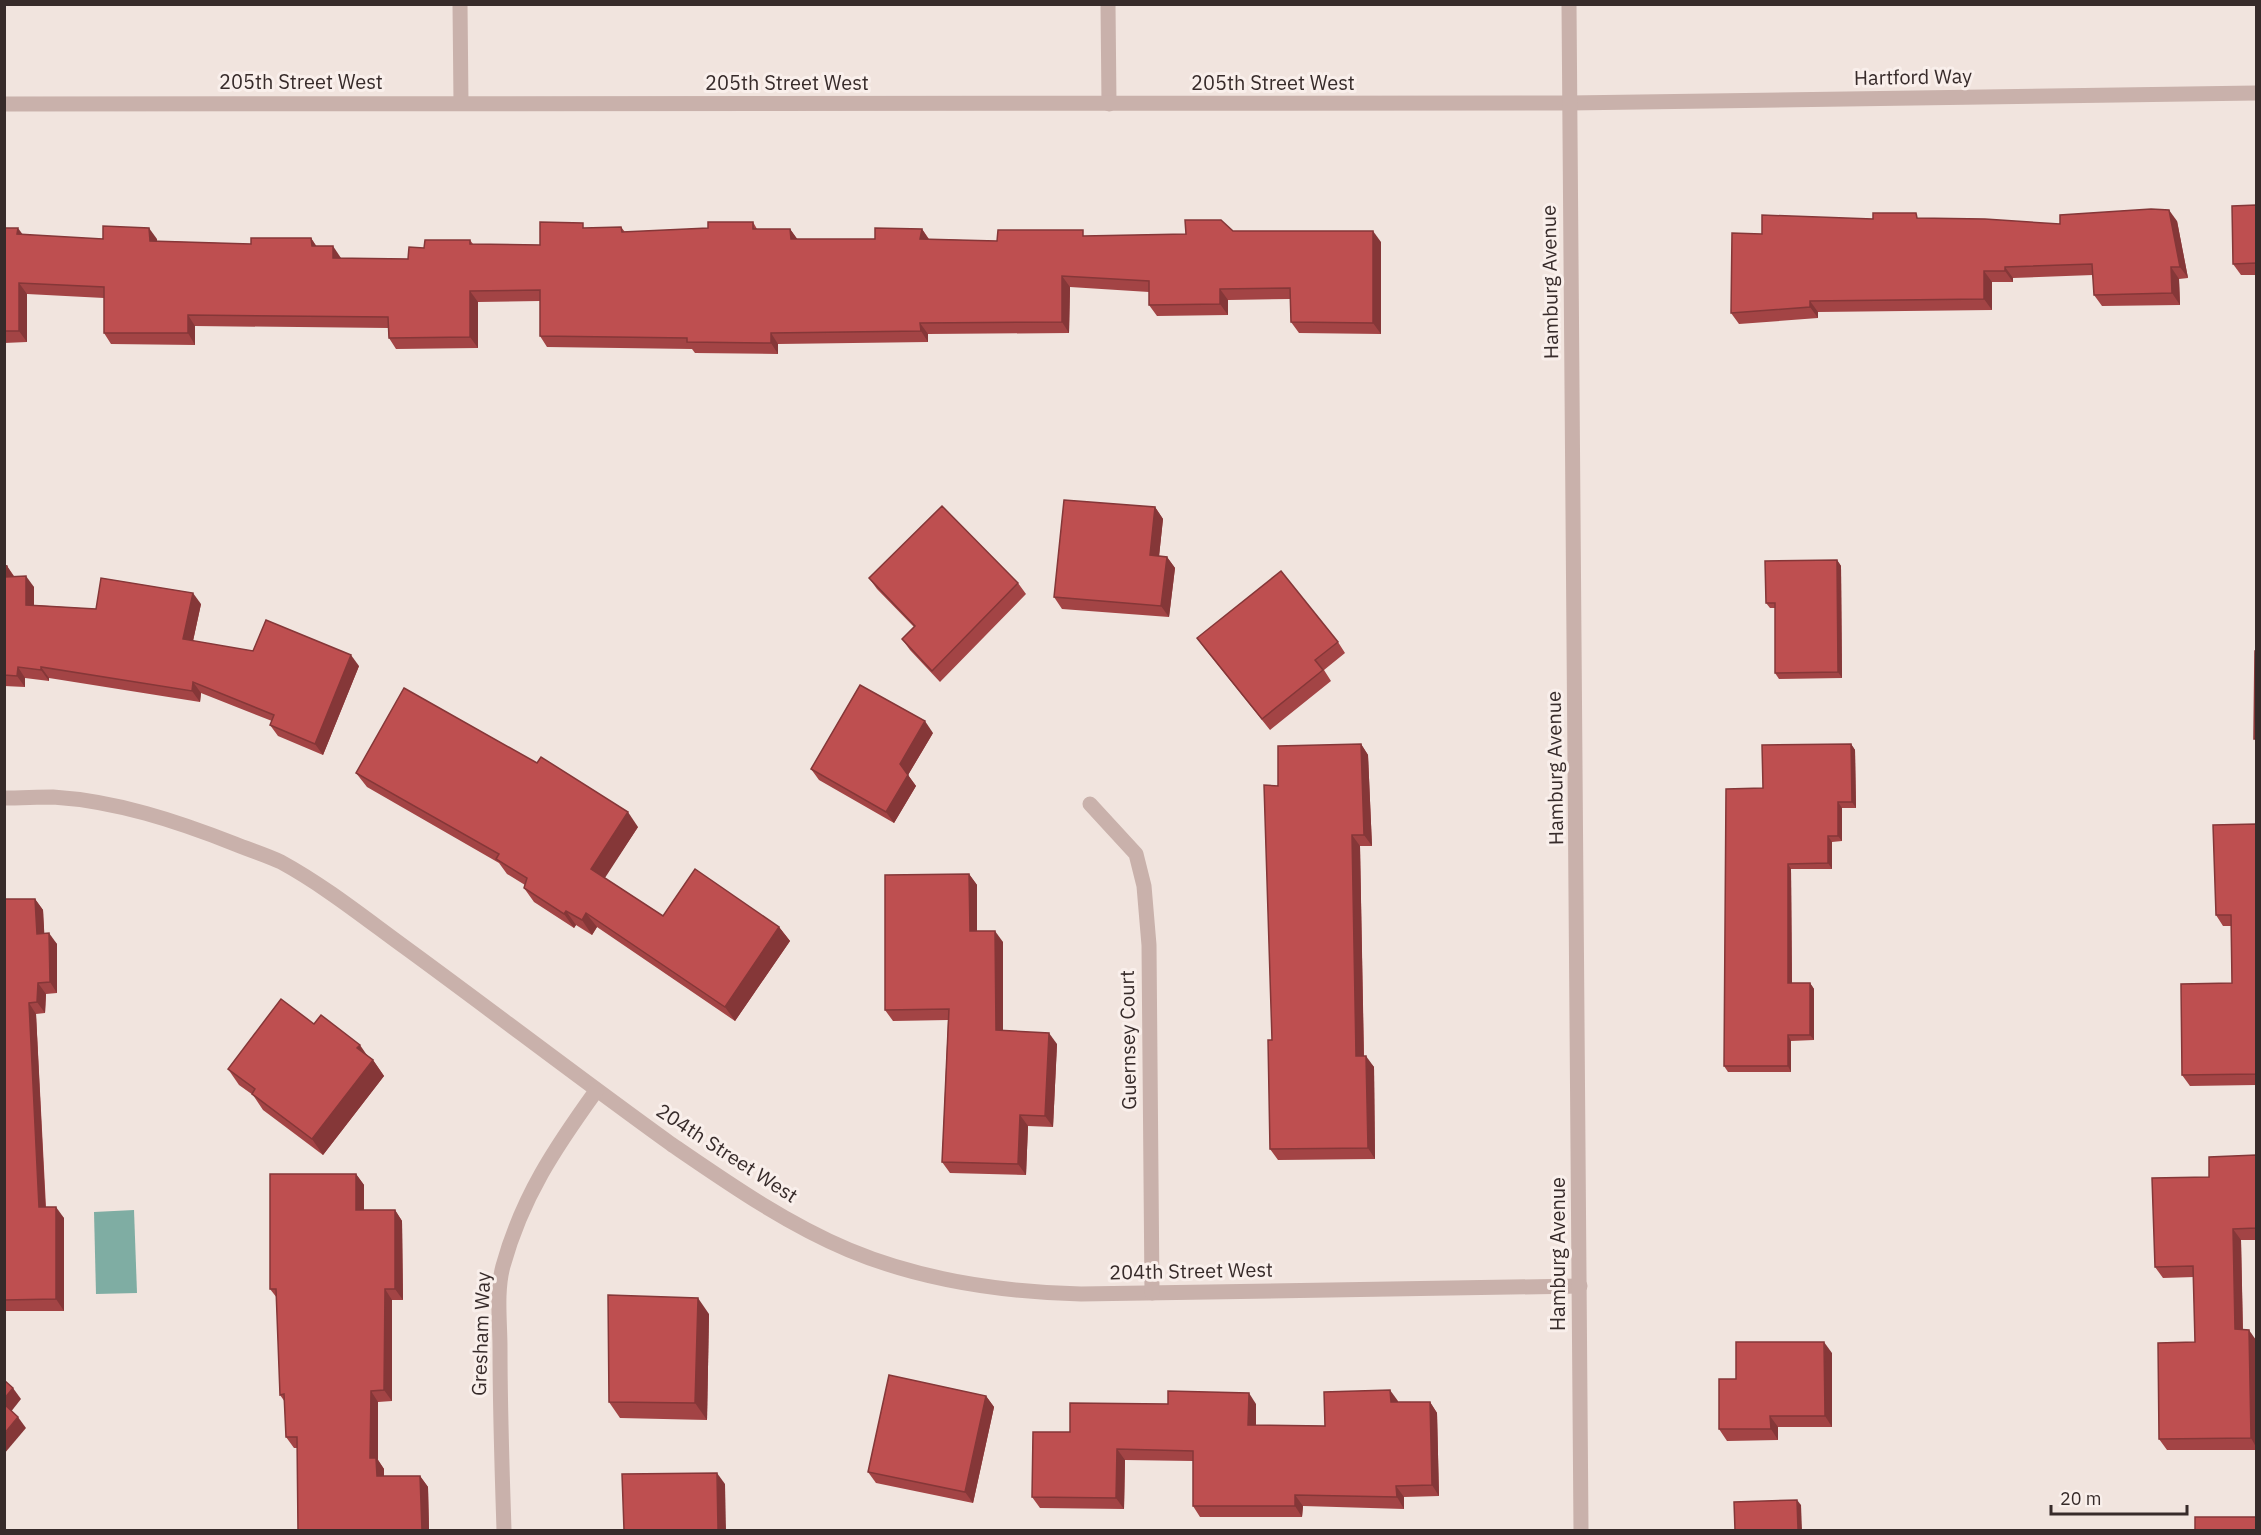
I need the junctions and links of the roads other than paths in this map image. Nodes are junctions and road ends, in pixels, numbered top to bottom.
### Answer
1 (460, 4) edge
2 (1108, 4) edge
3 (1569, 4) edge
4 (2256, 93) edge
5 (461, 103) junction
6 (1569, 103) junction
7 (4, 104) edge
8 (1109, 104) junction
9 (4, 798) edge
10 (1090, 804) dead end
11 (596, 1090) junction
12 (1580, 1286) junction
13 (1152, 1293) junction
14 (504, 1530) edge
15 (1581, 1530) edge

1 - 5 street
2 - 8 street
3 - 6 street, Hamburg Avenue
4 - 6 street, Hartford Way
5 - 7 street, 205th Street West
5 - 8 street, 205th Street West
6 - 8 street, 205th Street West
6 - 12 street, Hamburg Avenue
9 - 11 street, 204th Street West
10 - 13 street, Guernsey Court
11 - 13 street, 204th Street West
11 - 14 street, Gresham Way
12 - 13 street, 204th Street West
12 - 15 street, Hamburg Avenue

